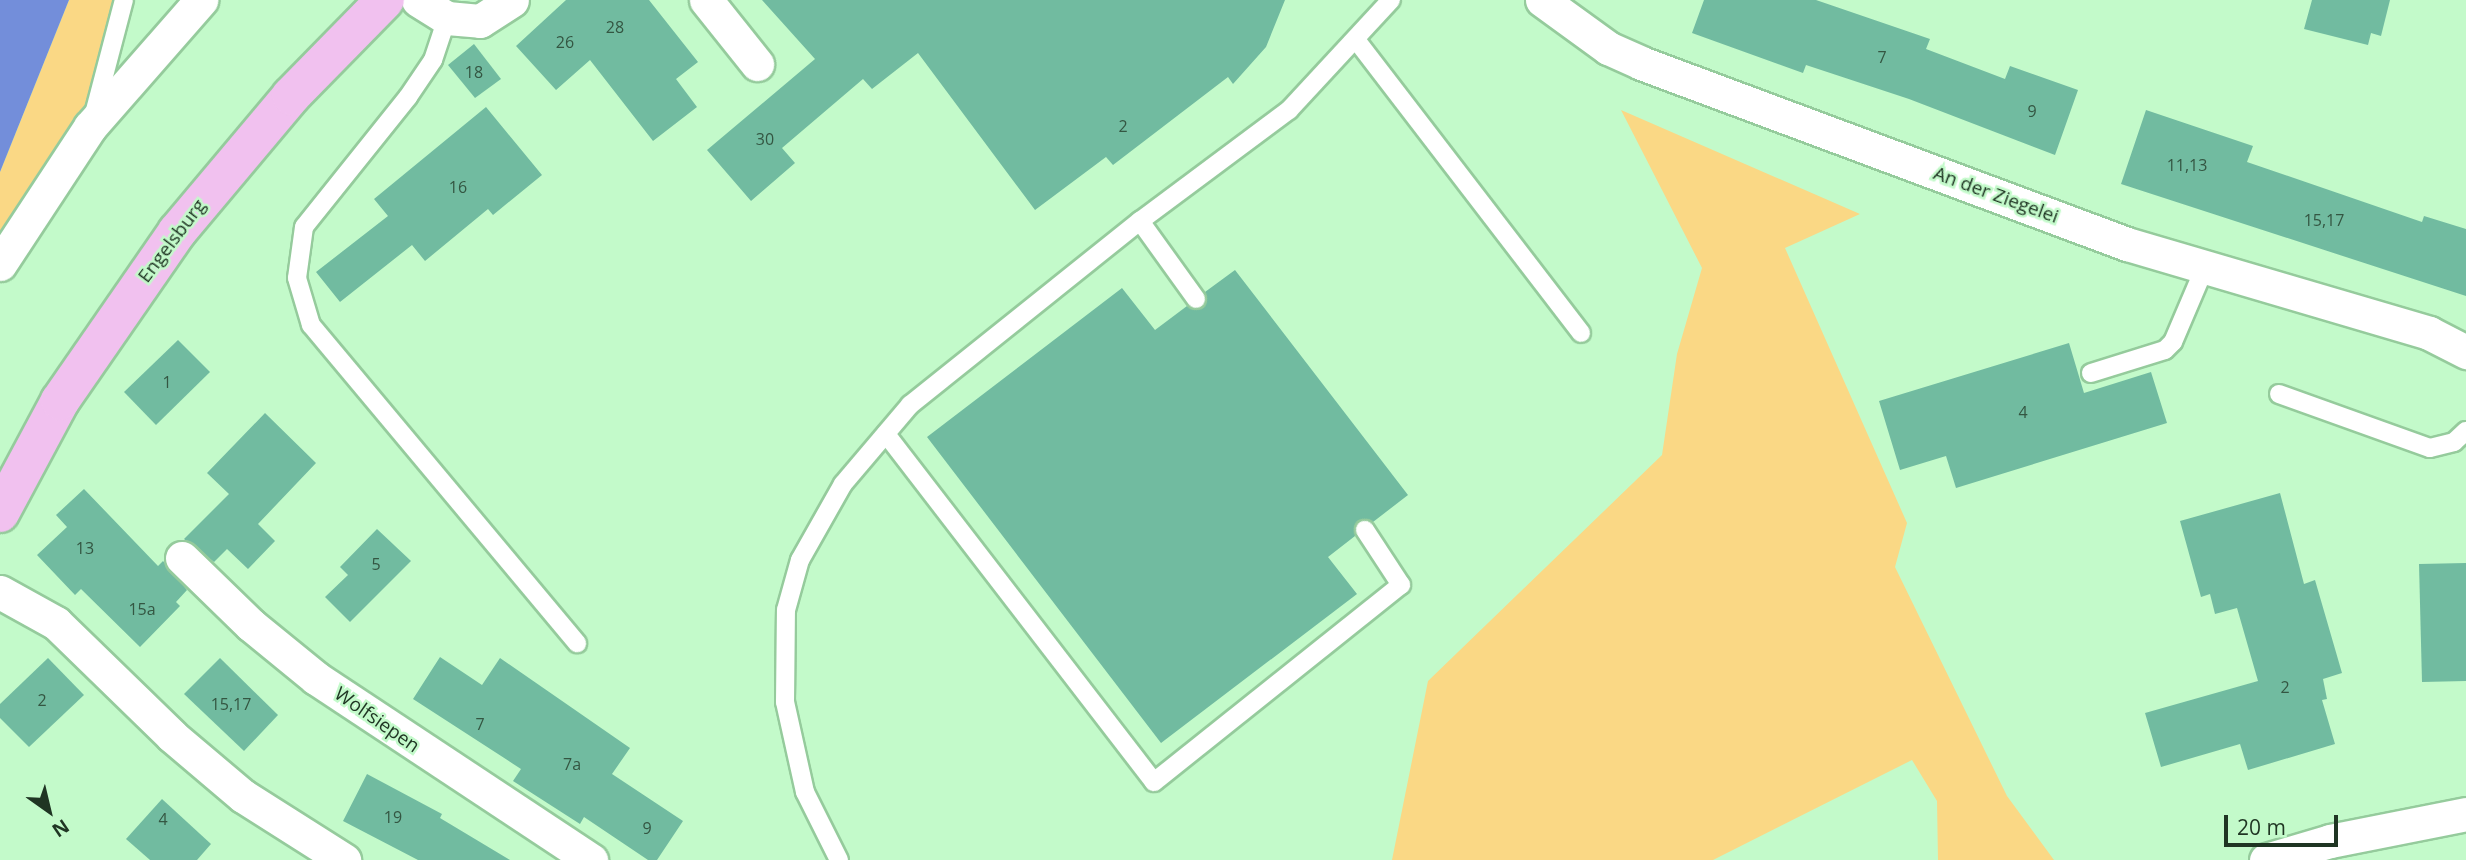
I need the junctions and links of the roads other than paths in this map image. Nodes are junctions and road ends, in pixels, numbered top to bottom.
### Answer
1 (124, 0) edge
2 (201, 0) edge
3 (385, 0) edge
4 (418, 0) edge
5 (512, 0) edge
6 (706, 0) edge
7 (1391, 0) edge
8 (1542, 0) edge
9 (447, 18) junction
10 (1357, 41) junction
11 (757, 64) dead end
12 (90, 127) junction
13 (1140, 220) junction
14 (0, 264) edge
15 (2205, 267) junction
16 (1196, 299) dead end
17 (1581, 332) dead end
18 (2466, 352) edge
19 (2091, 373) dead end
20 (2279, 394) dead end
21 (2466, 430) edge
22 (886, 434) junction
23 (0, 513) edge
24 (1365, 530) dead end
25 (182, 558) dead end
26 (0, 592) edge
27 (577, 643) dead end
28 (2466, 814) edge
29 (344, 860) edge
30 (591, 860) edge
31 (839, 860) edge
32 (2266, 860) edge

1 - 12 lane
2 - 12 street
3 - 23 main road, Engelsburg
4 - 9 street
5 - 9 street
6 - 11 street
7 - 10 lane
8 - 15 street, An der Ziegelei
9 - 27 lane
10 - 13 lane
10 - 17 lane
12 - 14 street
13 - 16 lane
13 - 22 lane
15 - 18 street, An der Ziegelei
15 - 19 lane
20 - 21 lane
22 - 24 lane
22 - 31 lane
25 - 30 street, Wolfsiepen
26 - 29 street
28 - 32 street

